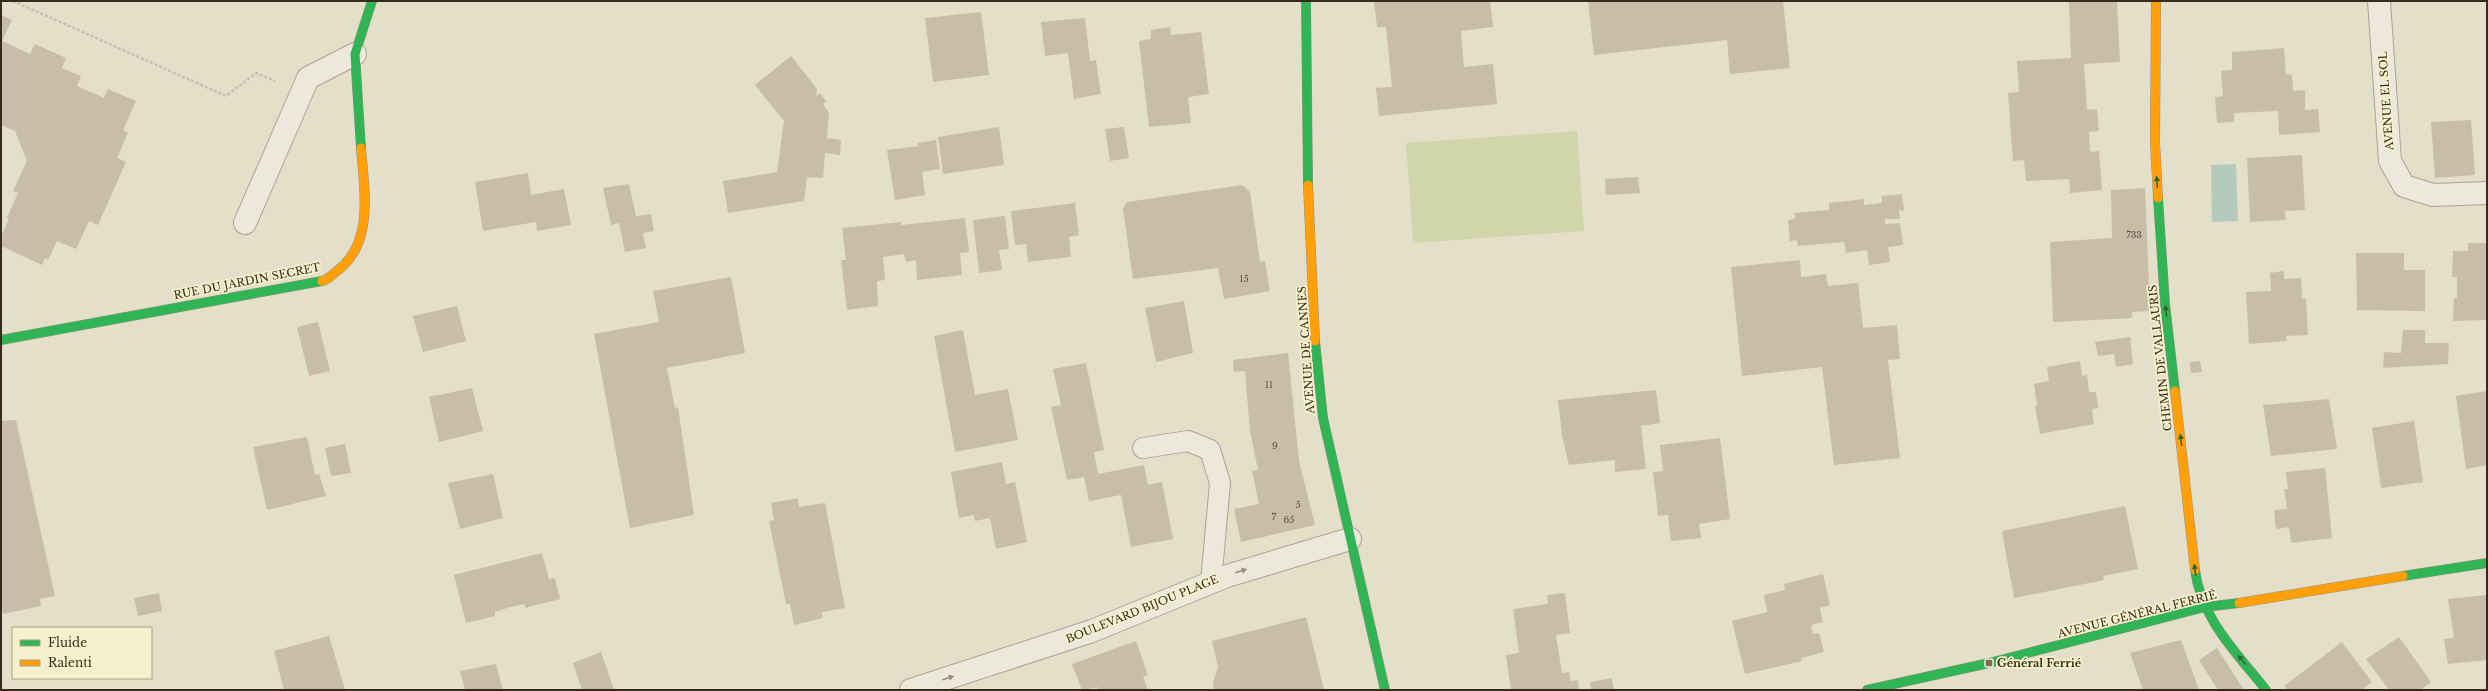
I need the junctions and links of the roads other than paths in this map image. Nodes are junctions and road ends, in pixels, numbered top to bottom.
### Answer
1 (372, 1) edge
2 (1306, 1) edge
3 (2156, 1) edge
4 (2379, 1) edge
5 (355, 54) junction
6 (2487, 193) edge
7 (245, 223) dead end
8 (1, 340) edge
9 (1143, 448) dead end
10 (1350, 539) junction
11 (2487, 563) edge
12 (1211, 582) junction
13 (2205, 607) junction
14 (1924, 684) edge
15 (911, 690) edge
16 (1384, 690) edge
17 (1867, 690) edge
18 (2266, 690) edge

1 - 5 street, RUE DU JARDIN SECRET
2 - 10 street, AVENUE DE CANNES
13 -> 3 street, CHEMIN DE VALLAURIS
4 - 6 street, AVENUE EL SOL
5 - 7 street
5 - 8 street, RUE DU JARDIN SECRET
9 - 12 lane
12 -> 10 street, BOULEVARD BIJOU PLAGE
10 - 16 street, AVENUE DE CANNES
11 - 13 street, AVENUE GÉNÉRAL FERRIÉ
15 -> 12 street, BOULEVARD BIJOU PLAGE
13 - 14 street, AVENUE GÉNÉRAL FERRIÉ
18 -> 13 street, CHEMIN DE VALLAURIS
14 - 17 street, AVENUE GÉNÉRAL FERRIÉ

